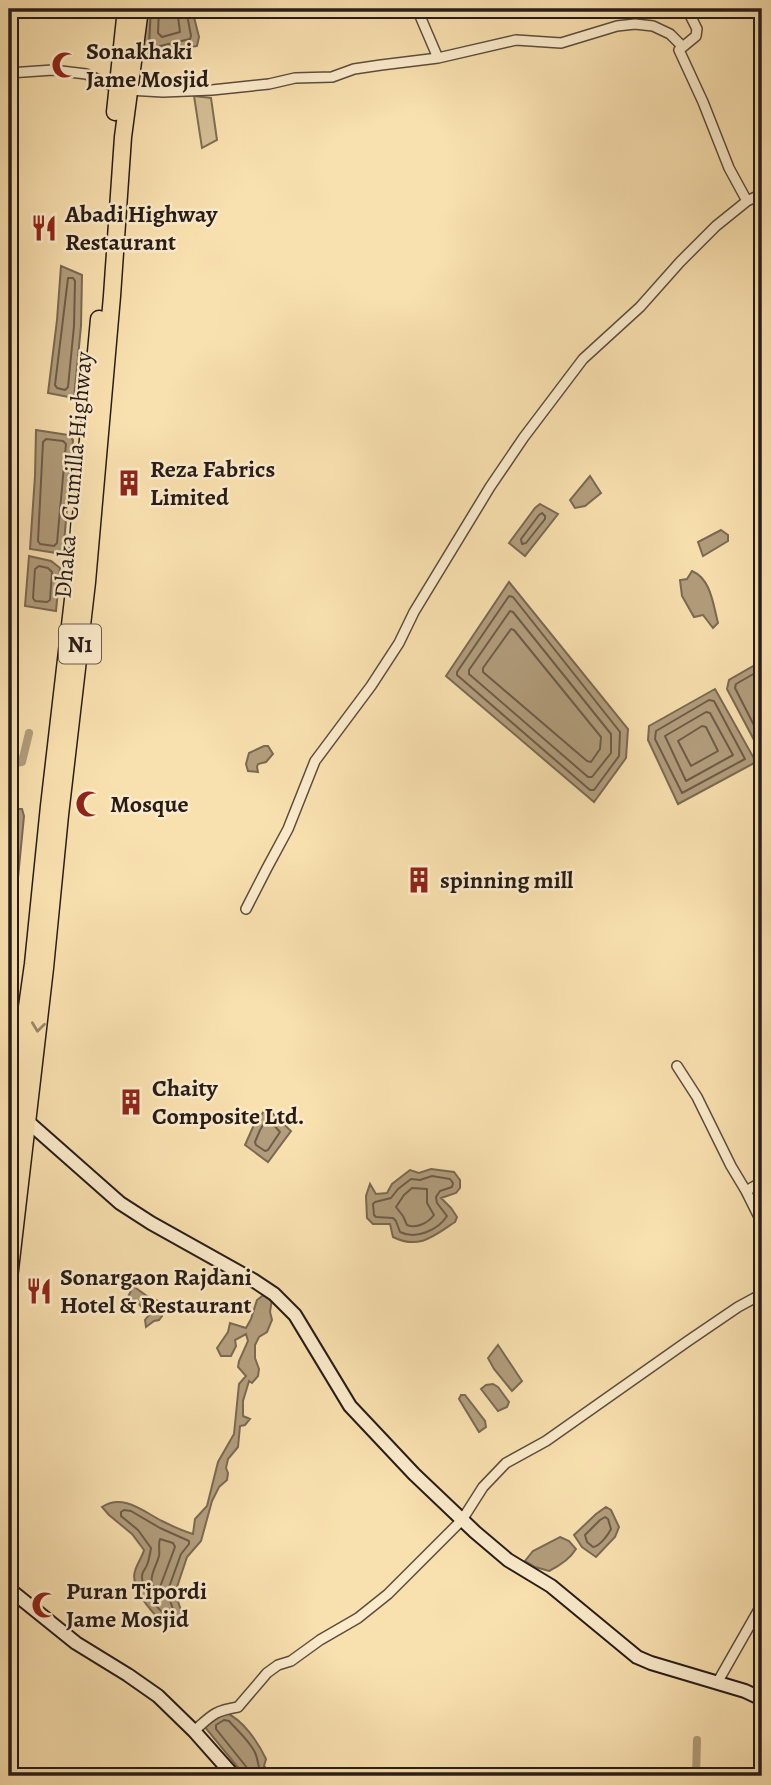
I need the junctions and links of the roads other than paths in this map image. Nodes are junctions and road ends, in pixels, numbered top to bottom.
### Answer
1 (126, 9) edge
2 (139, 9) edge
3 (417, 9) edge
4 (687, 9) edge
5 (682, 46) junction
6 (438, 58) junction
7 (9, 73) edge
8 (123, 89) junction
9 (762, 194) edge
10 (747, 201) junction
11 (246, 909) dead end
12 (677, 1066) dead end
13 (26, 1120) junction
14 (9, 1162) edge
15 (762, 1182) edge
16 (746, 1191) junction
17 (762, 1223) edge
18 (9, 1278) edge
19 (762, 1294) edge
20 (462, 1520) junction
21 (9, 1588) edge
22 (762, 1604) edge
23 (717, 1683) junction
24 (762, 1699) edge
25 (194, 1731) junction
26 (234, 1776) edge

1 - 8 highway, Dhaka–Cumilla Highway / N1
2 - 8 highway, Dhaka–Cumilla Highway / N1
3 - 6 street
4 - 5 street
5 - 6 street
5 - 10 street
6 - 8 street
7 - 8 street
8 -> 13 highway, Dhaka–Cumilla Highway / N1
8 - 14 highway, Dhaka–Cumilla Highway / N1
9 - 10 street
10 - 11 street
12 - 16 street
13 - 18 highway, Dhaka–Cumilla Highway / N1
13 - 20 street
15 - 16 street
16 - 17 street
19 - 20 street
20 - 23 street
20 - 25 street
21 - 25 street
22 - 23 street
23 - 24 street
25 - 26 street

